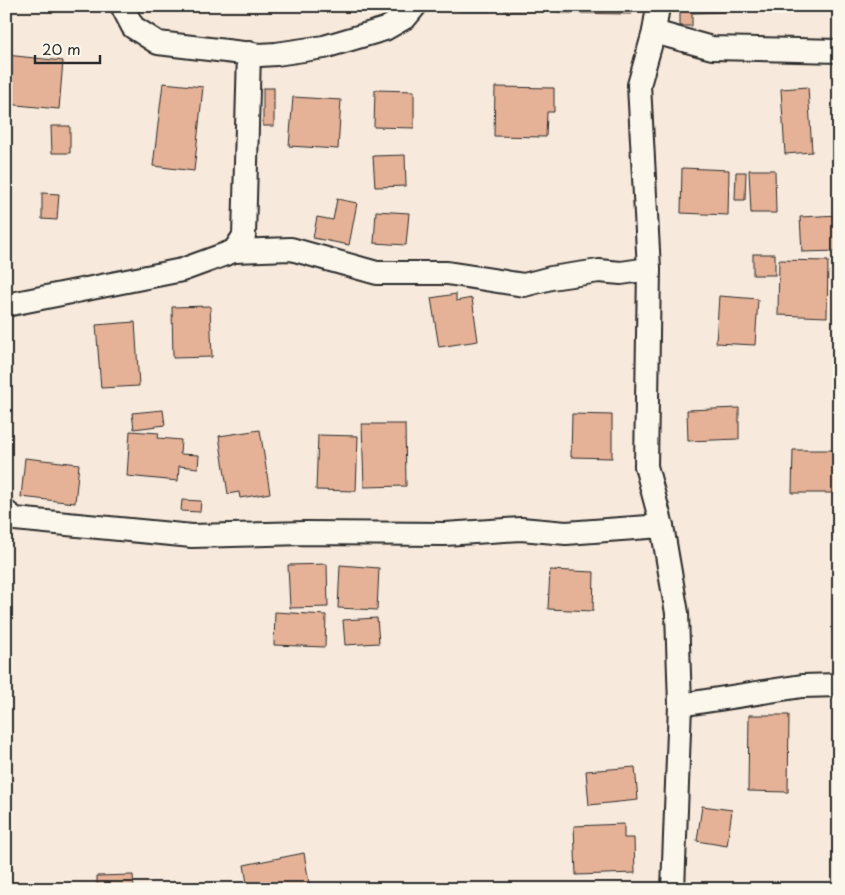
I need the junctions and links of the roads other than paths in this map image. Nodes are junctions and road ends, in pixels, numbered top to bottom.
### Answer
1 (122, 6) edge
2 (415, 6) edge
3 (658, 6) edge
4 (654, 32) junction
5 (839, 52) edge
6 (249, 53) junction
7 (234, 251) junction
8 (649, 269) junction
9 (6, 305) edge
10 (6, 512) edge
11 (662, 526) junction
12 (839, 685) edge
13 (680, 705) junction
14 (673, 889) edge

1 - 6 street
2 - 6 street
3 - 4 street
4 - 5 street
4 - 8 street
6 - 7 street
7 - 8 street
7 - 9 street
8 - 11 street
10 - 11 street
11 - 13 street
12 - 13 street
13 - 14 street

